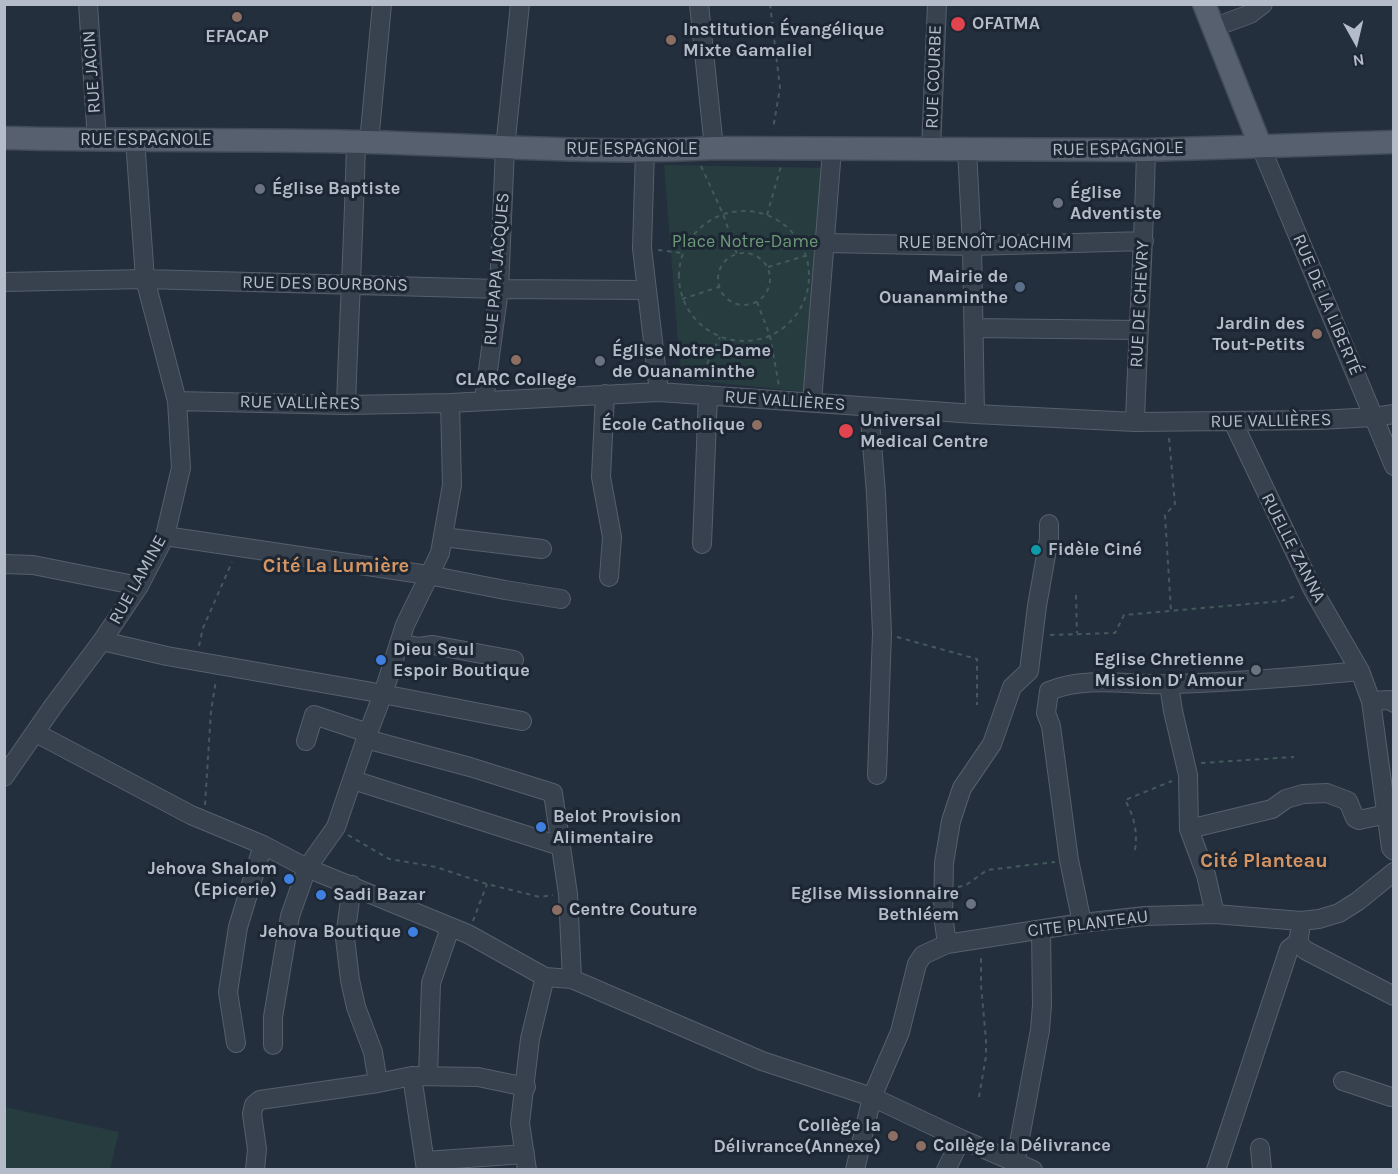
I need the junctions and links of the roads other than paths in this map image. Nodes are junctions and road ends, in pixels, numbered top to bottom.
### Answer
1 (88, 4) edge
2 (382, 4) edge
3 (520, 4) edge
4 (699, 4) edge
5 (937, 4) edge
6 (1204, 4) edge
7 (1263, 4) edge
8 (1215, 27) junction
9 (4, 138) edge
10 (506, 138) junction
11 (97, 140) junction
12 (135, 140) junction
13 (708, 141) junction
14 (363, 142) junction
15 (1394, 142) edge
16 (1260, 145) junction
17 (931, 149) junction
18 (966, 149) junction
19 (645, 150) junction
20 (832, 150) junction
21 (1146, 150) junction
22 (1144, 241) junction
23 (826, 243) junction
24 (972, 246) junction
25 (146, 279) junction
26 (4, 282) edge
27 (350, 284) junction
28 (499, 289) junction
29 (646, 290) junction
30 (974, 328) junction
31 (1138, 330) junction
32 (659, 392) junction
33 (605, 394) junction
34 (700, 395) junction
35 (484, 400) junction
36 (177, 401) junction
37 (812, 402) junction
38 (450, 403) junction
39 (346, 405) junction
40 (869, 407) junction
41 (975, 414) junction
42 (1394, 414) edge
43 (1374, 417) junction
44 (1134, 422) junction
45 (1233, 422) junction
46 (1394, 466) edge
47 (1049, 524) dead end
48 (165, 536) junction
49 (443, 537) junction
50 (702, 544) dead end
51 (542, 549) dead end
52 (4, 564) edge
53 (428, 576) junction
54 (609, 577) dead end
55 (139, 586) junction
56 (561, 599) dead end
57 (102, 641) junction
58 (399, 643) junction
59 (514, 660) dead end
60 (1029, 671) junction
61 (1360, 671) junction
62 (1169, 685) junction
63 (1054, 689) junction
64 (383, 694) junction
65 (1371, 701) junction
66 (1394, 703) edge
67 (522, 721) dead end
68 (36, 733) junction
69 (367, 736) junction
70 (306, 741) dead end
71 (7, 772) edge
72 (877, 776) dead end
73 (354, 780) junction
74 (1387, 814) junction
75 (1189, 829) junction
76 (263, 845) junction
77 (560, 846) junction
78 (1394, 851) edge
79 (307, 868) junction
80 (1394, 872) edge
81 (352, 885) junction
82 (1215, 914) junction
83 (1301, 921) junction
84 (1082, 923) junction
85 (450, 928) junction
86 (1041, 930) junction
87 (1298, 942) junction
88 (947, 944) junction
89 (545, 976) junction
90 (572, 979) junction
91 (1394, 996) edge
92 (236, 1042) dead end
93 (273, 1045) dead end
94 (420, 1076) junction
95 (1343, 1081) dead end
96 (378, 1083) junction
97 (526, 1086) junction
98 (1393, 1096) edge
99 (872, 1097) junction
100 (961, 1139) junction
101 (1260, 1148) dead end
102 (526, 1162) edge
103 (426, 1165) edge
104 (1021, 1167) edge
105 (255, 1170) edge
106 (855, 1170) edge
107 (946, 1170) edge
108 (1216, 1170) edge
109 (1263, 1170) edge

1 - 11 street, RUE JACIN
2 - 14 street
3 - 10 street, RUE PAPA JACQUES
4 - 13 street
5 - 17 street, RUE COURBE
6 - 8 main road
7 - 8 street
8 - 16 main road
9 - 11 main road, RUE ESPAGNOLE
10 - 14 main road, RUE ESPAGNOLE
10 - 19 main road, RUE ESPAGNOLE
10 - 28 street, RUE PAPA JACQUES
11 - 12 main road, RUE ESPAGNOLE
12 - 14 main road, RUE ESPAGNOLE
12 - 25 street, RUE LAMINE
13 - 19 main road, RUE ESPAGNOLE
13 - 20 main road, RUE ESPAGNOLE
14 - 27 street
15 - 16 main road, RUE ESPAGNOLE
16 - 21 main road, RUE ESPAGNOLE
16 - 43 street, RUE DE LA LIBERTÉ
17 - 18 main road, RUE ESPAGNOLE
17 - 20 main road, RUE ESPAGNOLE
18 - 21 main road, RUE ESPAGNOLE
18 - 24 street
19 - 29 street
20 - 23 street
21 - 22 street, RUE DE CHEVRY
22 - 24 street, RUE BENOÎT JOACHIM
22 - 31 street, RUE DE CHEVRY
23 - 24 street, RUE BENOÎT JOACHIM
23 - 37 street
24 - 30 street
25 - 26 street, RUE DES BOURBONS
25 - 27 street, RUE DES BOURBONS
25 - 36 street, RUE LAMINE
27 - 28 street, RUE DES BOURBONS
27 - 39 street
28 - 29 street, RUE DES BOURBONS
28 - 35 street, RUE PAPA JACQUES
29 - 32 street
30 - 31 street
30 - 41 street
31 - 44 street, RUE DE CHEVRY
32 - 33 street, RUE VALLIÈRES
32 - 34 street, RUE VALLIÈRES
33 - 35 street, RUE VALLIÈRES
33 - 54 street
34 - 37 street, RUE VALLIÈRES
34 - 50 street
35 - 38 street, RUE VALLIÈRES
36 - 39 street, RUE VALLIÈRES
36 - 48 street, RUE LAMINE
37 - 40 street, RUE VALLIÈRES
38 - 39 street, RUE VALLIÈRES
38 - 49 street
40 - 41 street, RUE VALLIÈRES
40 - 72 street
41 - 44 street, RUE VALLIÈRES
42 - 43 street, RUE VALLIÈRES
43 - 45 street, RUE VALLIÈRES
43 - 46 street, RUE DE LA LIBERTÉ
44 - 45 street, RUE VALLIÈRES
45 - 61 street, RUELLE ZANNA
47 - 60 street
48 - 53 street
48 - 55 street, RUE LAMINE
49 - 51 street
49 - 53 street
52 - 55 street
53 - 56 street
53 - 58 street
55 - 57 street, RUE LAMINE
57 - 64 street
57 - 68 street, RUE LAMINE
58 - 59 street
58 - 64 street
60 - 63 street
60 - 88 street
61 - 62 street
61 - 65 street, RUELLE ZANNA
62 - 63 street
62 - 75 street
63 - 84 street
64 - 67 street
64 - 69 street
65 - 66 street
65 - 74 street, RUELLE ZANNA
68 - 71 street, RUE LAMINE
68 - 76 street
69 - 70 street
69 - 73 street
69 - 77 street
73 - 77 street
73 - 79 street
74 - 75 street
74 - 78 street, RUELLE ZANNA
75 - 82 street
76 - 79 street
76 - 92 street
77 - 90 street
79 - 81 street
79 - 93 street
80 - 83 street, CITE PLANTEAU
81 - 85 street
81 - 96 street
82 - 83 street, CITE PLANTEAU
82 - 84 street, CITE PLANTEAU
83 - 87 street
84 - 86 street, CITE PLANTEAU
85 - 89 street
85 - 94 street
86 - 88 street, CITE PLANTEAU
86 - 104 street
87 - 91 street
87 - 108 street
88 - 99 street, CITE PLANTEAU
89 - 90 street
89 - 97 street
90 - 99 street
94 - 96 street
94 - 97 street
94 - 103 street
95 - 98 street
96 - 105 street
97 - 102 street
99 - 100 street
99 - 106 street, CITE PLANTEAU
100 - 104 street
100 - 107 street
101 - 109 street
102 - 103 street

